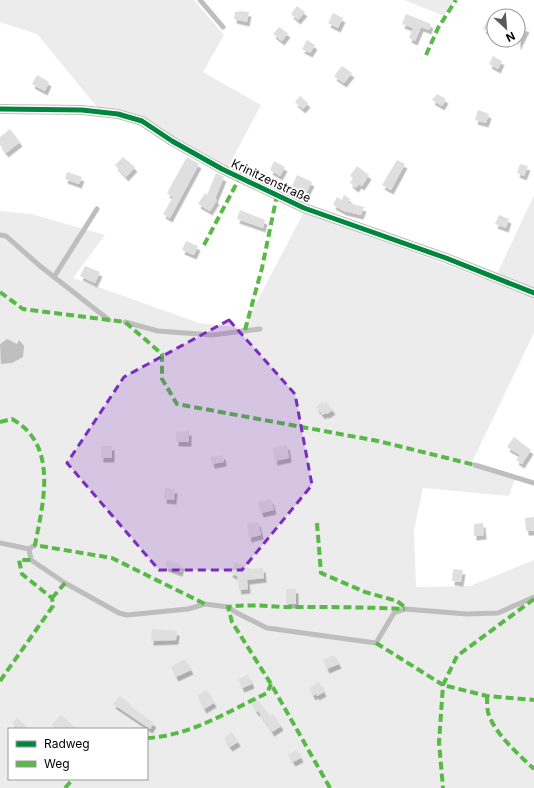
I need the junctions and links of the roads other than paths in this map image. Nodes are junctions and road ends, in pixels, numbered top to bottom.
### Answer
1 (200, 0) edge
2 (224, 27) dead end
3 (0, 109) edge
4 (97, 209) dead end
5 (0, 235) edge
6 (54, 277) junction
7 (534, 293) edge
8 (109, 320) dead end
9 (125, 322) dead end
10 (260, 329) dead end
11 (475, 465) dead end
12 (534, 483) edge
13 (0, 543) edge
14 (35, 545) dead end
15 (29, 550) junction
16 (534, 597) edge

1 - 2 lane
3 - 7 street, Krinitzenstraße
4 - 6 lane
5 - 6 lane
6 - 8 lane
9 - 10 lane
11 - 12 lane
13 - 15 lane
14 - 15 lane
15 - 16 lane

